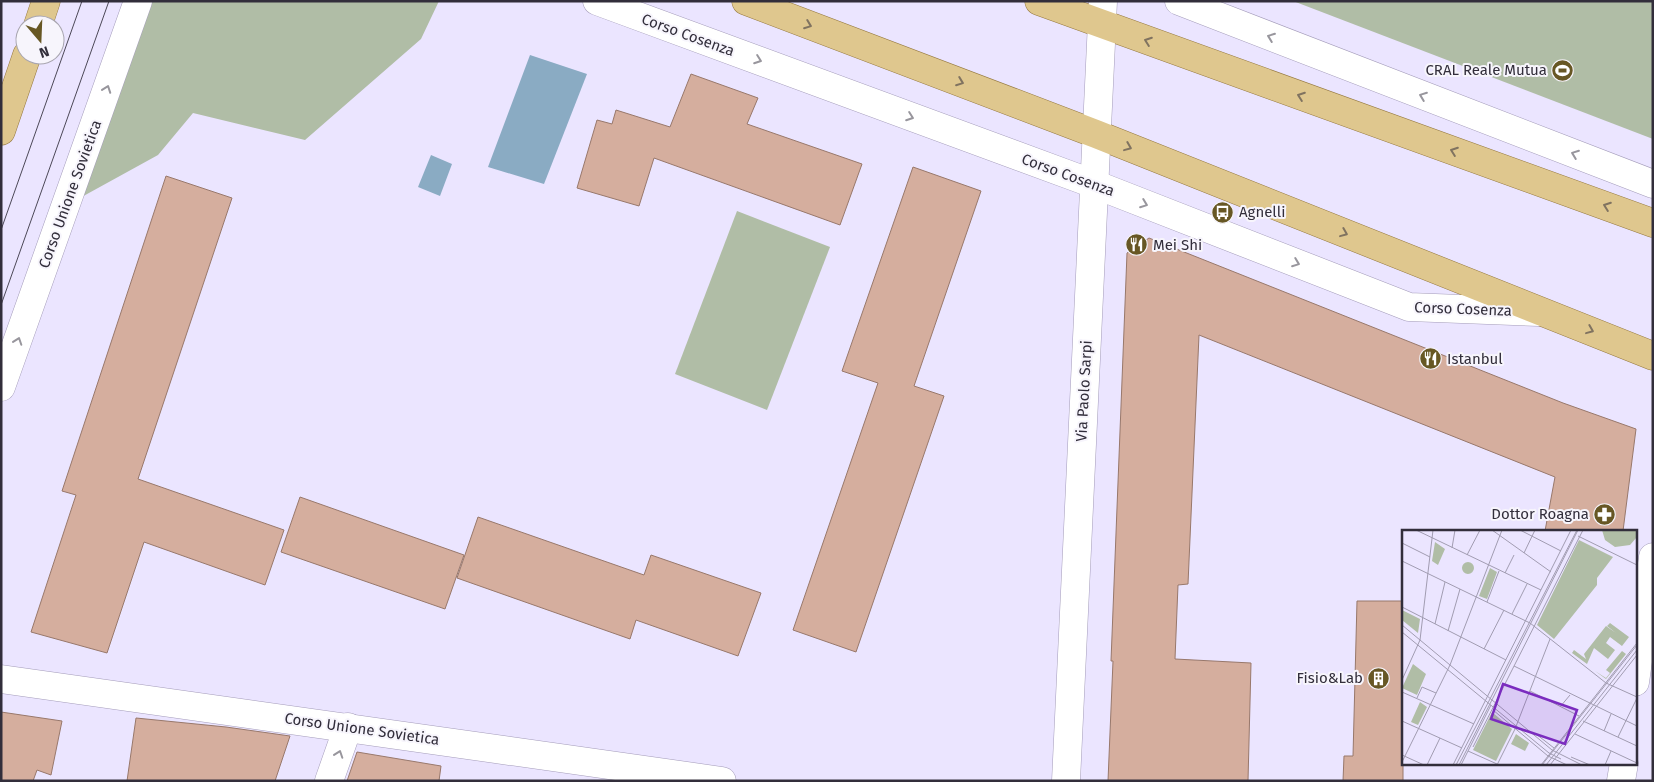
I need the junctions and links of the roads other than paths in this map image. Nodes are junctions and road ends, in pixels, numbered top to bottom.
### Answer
1 (46, 1) edge
2 (138, 1) edge
3 (597, 1) edge
4 (746, 1) edge
5 (1039, 1) edge
6 (1179, 1) edge
7 (1102, 13) edge
8 (41, 15) edge
9 (24, 65) edge
10 (1, 131) edge
11 (1096, 134) junction
12 (1094, 184) junction
13 (1653, 184) edge
14 (1653, 223) edge
15 (1544, 312) junction
16 (1653, 356) edge
17 (1, 387) edge
18 (1653, 557) edge
19 (1636, 675) edge
20 (1, 679) edge
21 (348, 727) junction
22 (1624, 764) edge
23 (329, 781) edge
24 (722, 781) edge
25 (1066, 781) edge
26 (1621, 781) edge

1 - 8 main road
17 -> 2 street, Corso Unione Sovietica
3 -> 12 street, Corso Cosenza
4 -> 11 main road, Corso Cosenza
5 - 7 main road
13 -> 6 street
7 - 11 street, Via Paolo Sarpi
14 -> 7 main road
9 - 10 main road
11 - 12 street, Via Paolo Sarpi
11 -> 15 main road, Corso Cosenza
12 -> 15 street, Corso Cosenza
12 - 25 street, Via Paolo Sarpi
15 -> 16 main road, Corso Cosenza
18 - 19 street
20 - 21 street, Corso Unione Sovietica
23 -> 21 street
21 - 24 street, Corso Unione Sovietica
22 - 26 street

